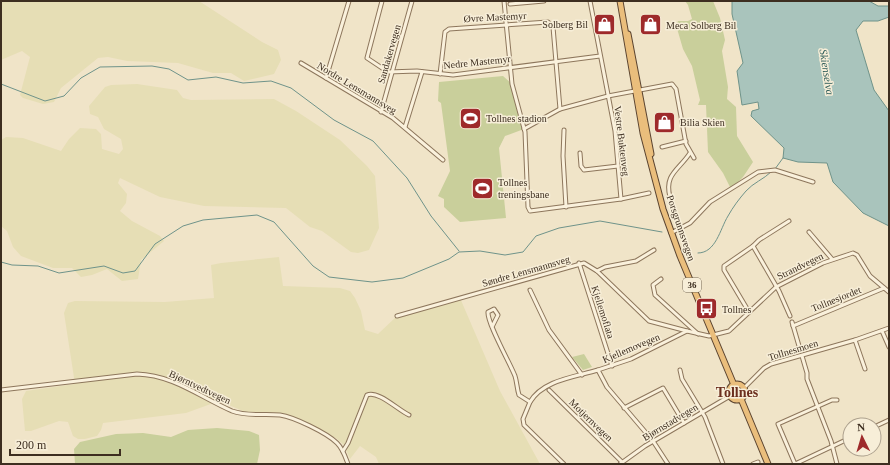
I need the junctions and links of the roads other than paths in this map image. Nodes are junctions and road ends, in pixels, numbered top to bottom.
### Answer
1 (348, 1) edge
2 (382, 1) edge
3 (412, 1) edge
4 (504, 1) edge
5 (544, 1) edge
6 (590, 1) edge
7 (620, 1) edge
8 (510, 4) dead end
9 (506, 25) junction
10 (600, 56) junction
11 (556, 62) junction
12 (301, 63) dead end
13 (510, 67) junction
14 (392, 72) junction
15 (422, 72) junction
16 (440, 74) junction
17 (326, 78) junction
18 (638, 91) junction
19 (608, 96) junction
20 (560, 109) junction
21 (381, 112) junction
22 (404, 127) junction
23 (524, 129) junction
24 (564, 130) dead end
25 (686, 141) junction
26 (662, 147) dead end
27 (580, 153) dead end
28 (690, 154) junction
29 (694, 158) dead end
30 (443, 160) dead end
31 (618, 166) junction
32 (814, 182) dead end
33 (649, 193) dead end
34 (670, 197) dead end
35 (621, 199) junction
36 (566, 206) junction
37 (789, 221) dead end
38 (809, 232) dead end
39 (671, 233) junction
40 (753, 246) junction
41 (654, 250) dead end
42 (832, 259) junction
43 (579, 264) junction
44 (597, 271) junction
45 (661, 279) dead end
46 (776, 287) junction
47 (884, 288) junction
48 (530, 290) dead end
49 (889, 292) edge
50 (749, 312) junction
51 (397, 316) dead end
52 (790, 316) dead end
53 (792, 322) dead end
54 (793, 326) junction
55 (492, 327) junction
56 (889, 328) edge
57 (687, 331) junction
58 (882, 331) junction
59 (699, 334) junction
60 (714, 336) junction
61 (855, 340) junction
62 (799, 346) dead end
63 (889, 347) edge
64 (802, 356) junction
65 (612, 366) junction
66 (865, 369) dead end
67 (598, 370) junction
68 (680, 370) dead end
69 (582, 375) junction
70 (734, 385) junction
71 (744, 388) junction
72 (1, 390) edge
73 (549, 390) dead end
74 (730, 396) junction
75 (741, 399) junction
76 (837, 400) dead end
77 (530, 402) junction
78 (624, 408) junction
79 (818, 408) junction
80 (702, 412) junction
81 (408, 415) dead end
82 (684, 423) junction
83 (653, 441) junction
84 (842, 442) edge
85 (832, 446) junction
86 (343, 451) junction
87 (758, 462) dead end
88 (621, 463) edge
89 (348, 464) edge
90 (564, 464) edge
91 (668, 464) edge
92 (723, 464) edge
93 (753, 464) edge
94 (768, 464) edge
95 (837, 464) edge

1 - 17 street
2 - 14 street, Nedre Mastemyr
3 - 14 street, Sandakervegen
4 - 9 street
5 - 8 street
6 - 10 street, Vestre Buktenveg
7 - 18 highway, Porsgrunnsvegen / 36
9 - 11 street, Øvre Mastemyr
9 - 13 street
9 - 16 street, Øvre Mastemyr
10 - 11 street
10 - 19 street, Vestre Buktenveg
11 - 13 street, Nedre Mastemyr
11 - 20 street
12 - 17 street, Nordre Lensmannsveg
13 - 16 street, Nedre Mastemyr
13 - 23 street
14 - 15 street, Nedre Mastemyr
14 - 21 street, Sandakervegen
15 - 16 street, Nedre Mastemyr
15 - 22 street, Nordre Lensmannsveg
17 - 21 street, Nordre Lensmannsveg
18 - 19 street
18 - 25 street
18 - 39 highway, Porsgrunnsvegen / 36
19 - 20 street
19 - 31 street, Vestre Buktenveg
20 - 23 street
21 - 22 street, Nordre Lensmannsveg
22 - 30 street, Nordre Lensmannsveg
23 - 36 street
24 - 36 street
25 - 26 street
25 - 28 street
27 - 31 street
28 - 29 street
28 - 34 street
31 - 35 street, Vestre Buktenveg
32 - 39 street
33 - 35 street
35 - 36 street
37 - 40 street
38 - 42 street, Strandvegen
39 - 60 highway, Porsgrunnsvegen / 36
40 - 46 street, Strandvegen
40 - 50 street
41 - 44 street
42 - 46 street, Strandvegen
42 - 47 street, Strandvegen
43 - 44 street, Søndre Lensmannsveg
43 - 51 street, Søndre Lensmannsveg
43 - 65 street, Kjellemoflata
44 - 57 street, Søndre Lensmannsveg
45 - 59 street
46 - 50 street, Strandvegen
46 - 52 street, Strandvegen
47 - 49 street, Strandvegen
47 - 54 street, Tollnesjordet
48 - 69 street
50 - 60 street, Strandvegen
53 - 54 street
54 - 62 street
55 - 55 street
55 - 77 street
56 - 58 street, Tollnesmoen
57 - 59 street
57 - 65 street, Kjellemovegen
58 - 61 street, Tollnesmoen
58 - 63 street
59 - 60 street
60 - 70 highway, Porsgrunnsvegen / 36
61 - 64 street, Tollnesmoen
61 - 66 street
64 - 71 street, Tollnesmoen
64 - 79 street
65 - 67 street, Kjellemovegen
67 - 69 street
67 - 78 street, Kjellemovegen
68 - 80 street
69 - 77 street
70 - 71 highway
70 - 74 highway
71 - 75 highway
72 - 86 street, Bjørntvedtvegen
73 - 88 street, Motjernvegen
74 - 75 highway
74 - 80 street, Bjørnstadvegen
75 - 94 highway
76 - 79 street
77 - 90 street
78 - 82 street
78 - 83 street, Kjellemovegen
79 - 85 street
79 - 85 street
80 - 82 street, Bjørnstadvegen
80 - 92 street
81 - 86 street
82 - 83 street, Bjørnstadvegen
83 - 88 street, Bjørnstadvegen
83 - 91 street, Kjellemovegen
84 - 85 street
85 - 95 street
86 - 89 street, Bjørntvedtvegen
87 - 93 street

